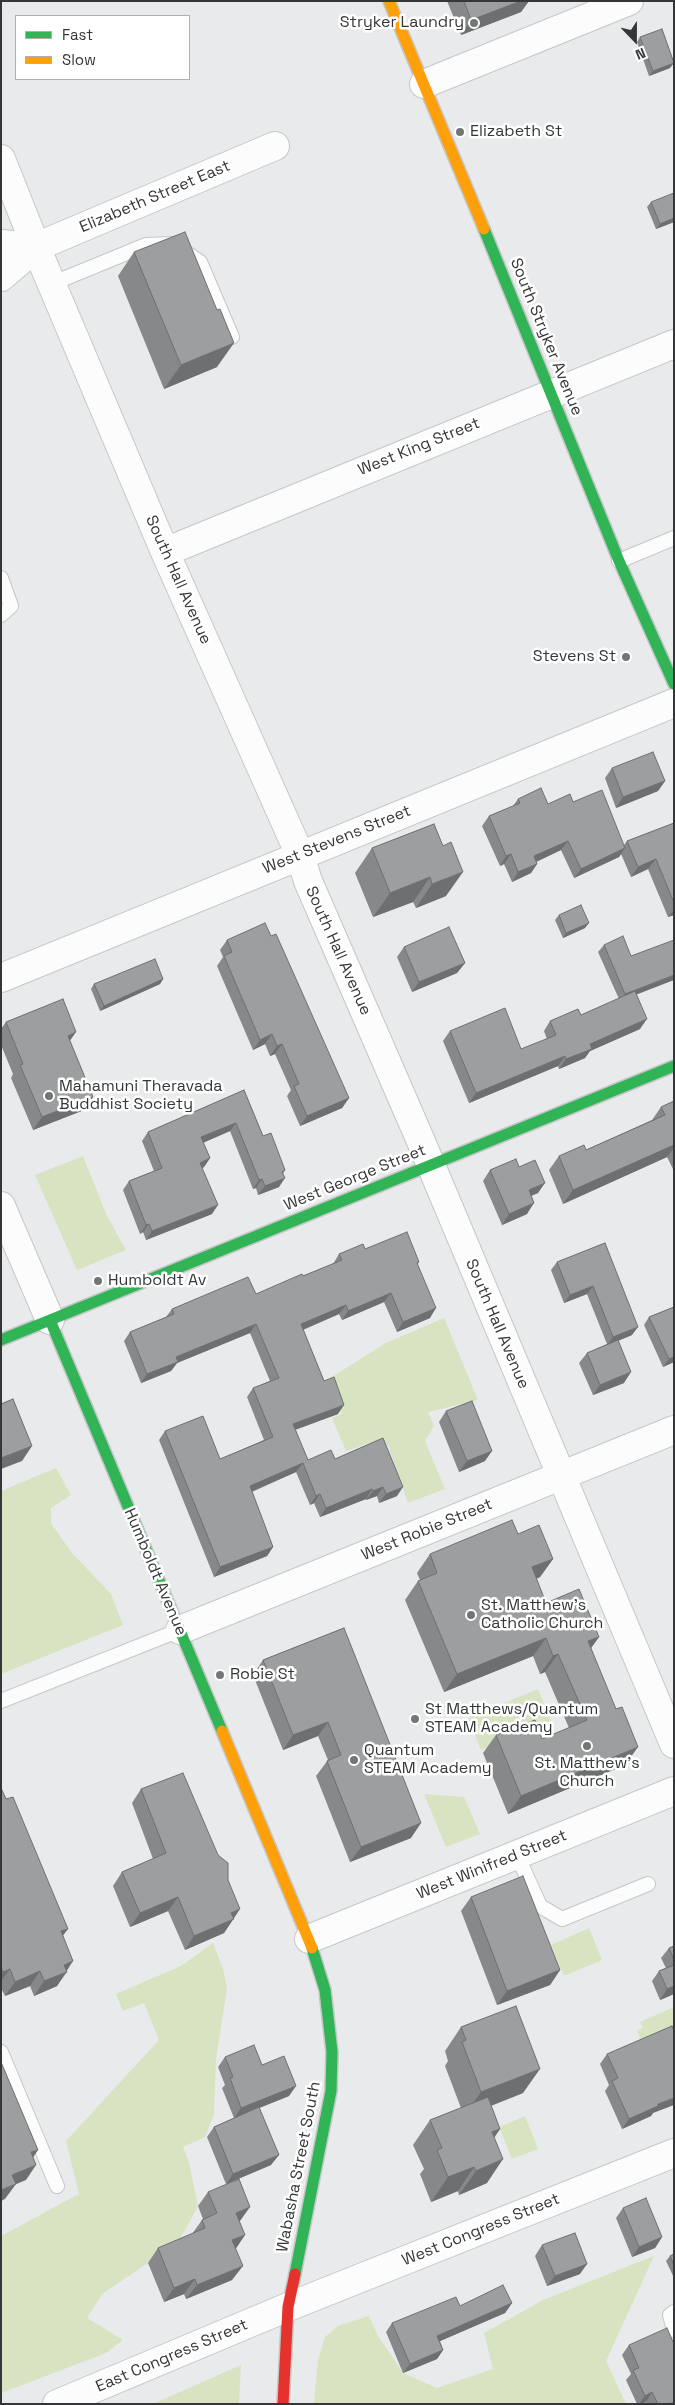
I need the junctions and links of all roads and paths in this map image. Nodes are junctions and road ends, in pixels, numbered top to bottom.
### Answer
1 (389, 1) edge
2 (630, 1) edge
3 (597, 7) edge
4 (424, 84) junction
5 (275, 146) dead end
6 (1, 159) edge
7 (1, 244) edge
8 (36, 247) junction
9 (1, 277) edge
10 (51, 284) junction
11 (232, 337) edge
12 (674, 344) edge
13 (552, 393) junction
14 (674, 538) edge
15 (165, 552) junction
16 (619, 561) junction
17 (1, 578) edge
18 (1, 615) edge
19 (674, 684) edge
20 (674, 703) edge
21 (300, 855) junction
22 (1, 978) edge
23 (674, 1066) edge
24 (431, 1164) junction
25 (1, 1206) edge
26 (50, 1320) junction
27 (1, 1340) edge
28 (674, 1430) edge
29 (560, 1476) junction
30 (180, 1630) junction
31 (1, 1701) edge
32 (674, 1744) edge
33 (674, 1791) edge
34 (517, 1854) junction
35 (648, 1884) dead end
36 (309, 1939) junction
37 (1, 2052) edge
38 (674, 2153) edge
39 (56, 2186) dead end
40 (288, 2307) junction
41 (674, 2312) edge
42 (674, 2330) edge
43 (56, 2404) edge
44 (283, 2404) edge

1 - 4 street, South Stryker Avenue
2 - 3 street
3 - 4 street
4 - 13 street, South Stryker Avenue
5 - 8 street, Elizabeth Street East
6 - 8 street, South Hall Avenue
7 - 8 street, Elizabeth Street East
8 - 9 street, Elizabeth Street East
8 - 10 street, South Hall Avenue
10 - 11 lane
10 - 15 street, South Hall Avenue
12 - 13 street, West King Street
13 - 15 street, West King Street
13 - 16 street, South Stryker Avenue
14 - 16 lane
15 - 21 street, South Hall Avenue
16 - 19 street, South Stryker Avenue
17 - 18 lane
20 - 21 street, West Stevens Street
21 - 22 street, West Stevens Street
21 - 24 street, South Hall Avenue
23 - 24 street, West George Street
24 - 26 street, West George Street
24 - 29 street, South Hall Avenue
25 - 26 street, Humboldt Avenue
26 - 27 street, West George Street
26 - 30 street, Humboldt Avenue
28 - 29 street, West Robie Street
29 - 30 street, West Robie Street
29 - 32 street, South Hall Avenue
30 - 31 lane
30 - 36 street, Humboldt Avenue
33 - 34 street, West Winifred Street
34 - 35 lane
34 - 36 street, West Winifred Street
36 - 40 street, Wabasha Street South
37 - 39 lane
38 - 40 street, West Congress Street
40 - 43 street, East Congress Street
40 - 44 street, Wabasha Street South
41 - 42 lane

